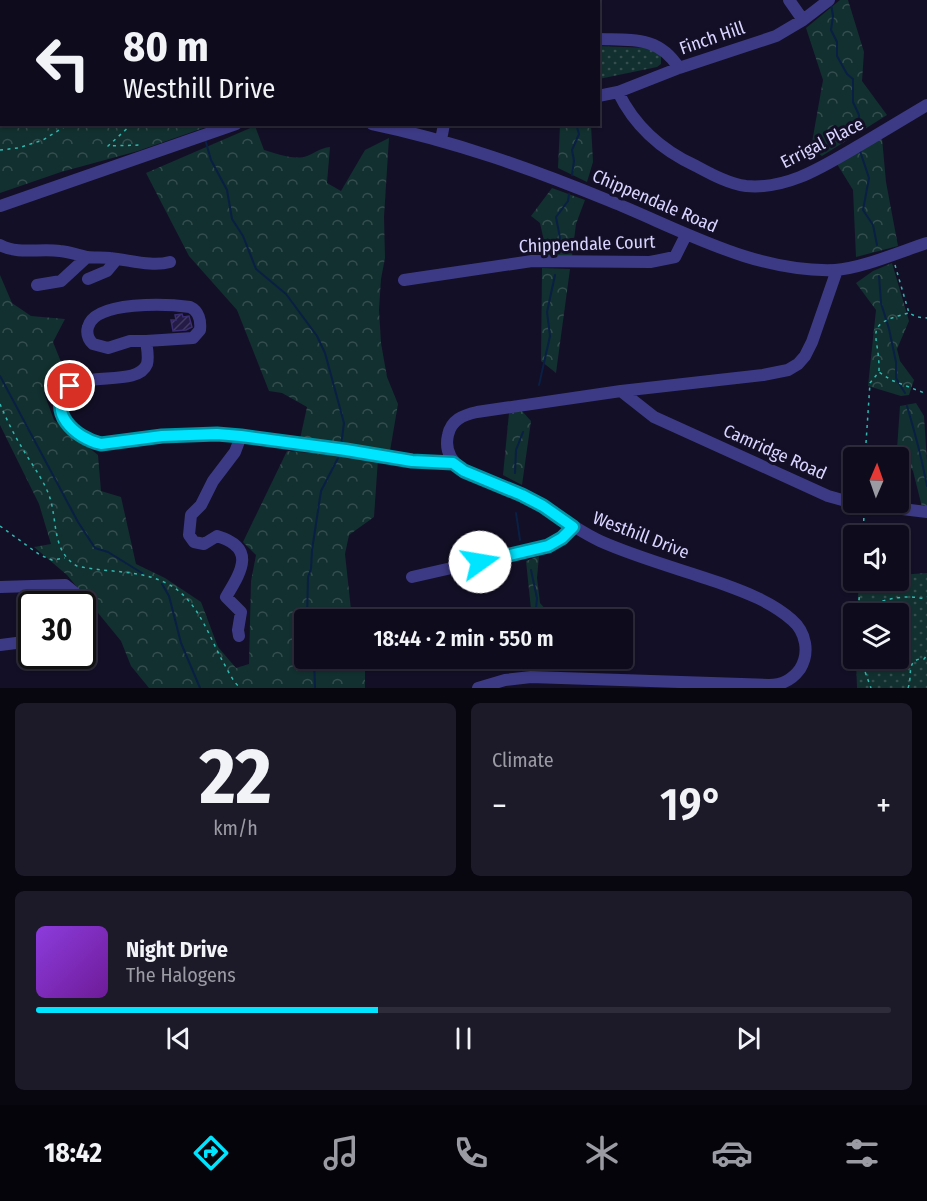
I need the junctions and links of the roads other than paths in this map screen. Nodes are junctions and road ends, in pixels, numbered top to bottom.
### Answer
1 (789, 0) edge
2 (829, 0) edge
3 (803, 20) junction
4 (600, 39) edge
5 (679, 68) junction
6 (618, 92) junction
7 (600, 96) edge
8 (927, 105) edge
9 (231, 126) edge
10 (381, 126) edge
11 (444, 126) edge
12 (441, 140) junction
13 (0, 206) edge
14 (686, 235) junction
15 (927, 243) edge
16 (0, 245) edge
17 (87, 257) junction
18 (117, 259) junction
19 (170, 262) dead end
20 (837, 270) junction
21 (88, 279) dead end
22 (404, 280) dead end
23 (37, 285) dead end
24 (146, 341) junction
25 (621, 391) junction
26 (241, 436) junction
27 (453, 463) junction
28 (927, 512) edge
29 (573, 527) junction
30 (412, 577) dead end
31 (0, 587) edge
32 (72, 591) edge
33 (239, 636) dead end
34 (18, 643) edge
35 (0, 645) edge
36 (477, 688) edge

1 - 3 street
2 - 3 street, Finch Hill
3 - 5 street, Finch Hill
4 - 5 street
5 - 6 street, Finch Hill
6 - 7 street, Finch Hill
6 - 8 street, Errigal Place
9 - 13 street
10 - 12 street, Chippendale Road
11 - 12 street
12 - 14 street, Chippendale Road
14 - 20 street, Chippendale Road
14 - 22 street, Chippendale Court
15 - 20 street, Chippendale Road
16 - 17 street
17 - 18 street
17 - 23 street
18 - 19 street
18 - 21 street
20 - 25 street
24 - 24 street
24 - 26 street
25 - 27 street
25 - 28 street, Camridge Road
26 - 27 street
26 - 33 street
27 - 29 street, Westhill Drive
29 - 30 street
29 - 36 street, Westhill Drive
31 - 32 street
34 - 35 street

